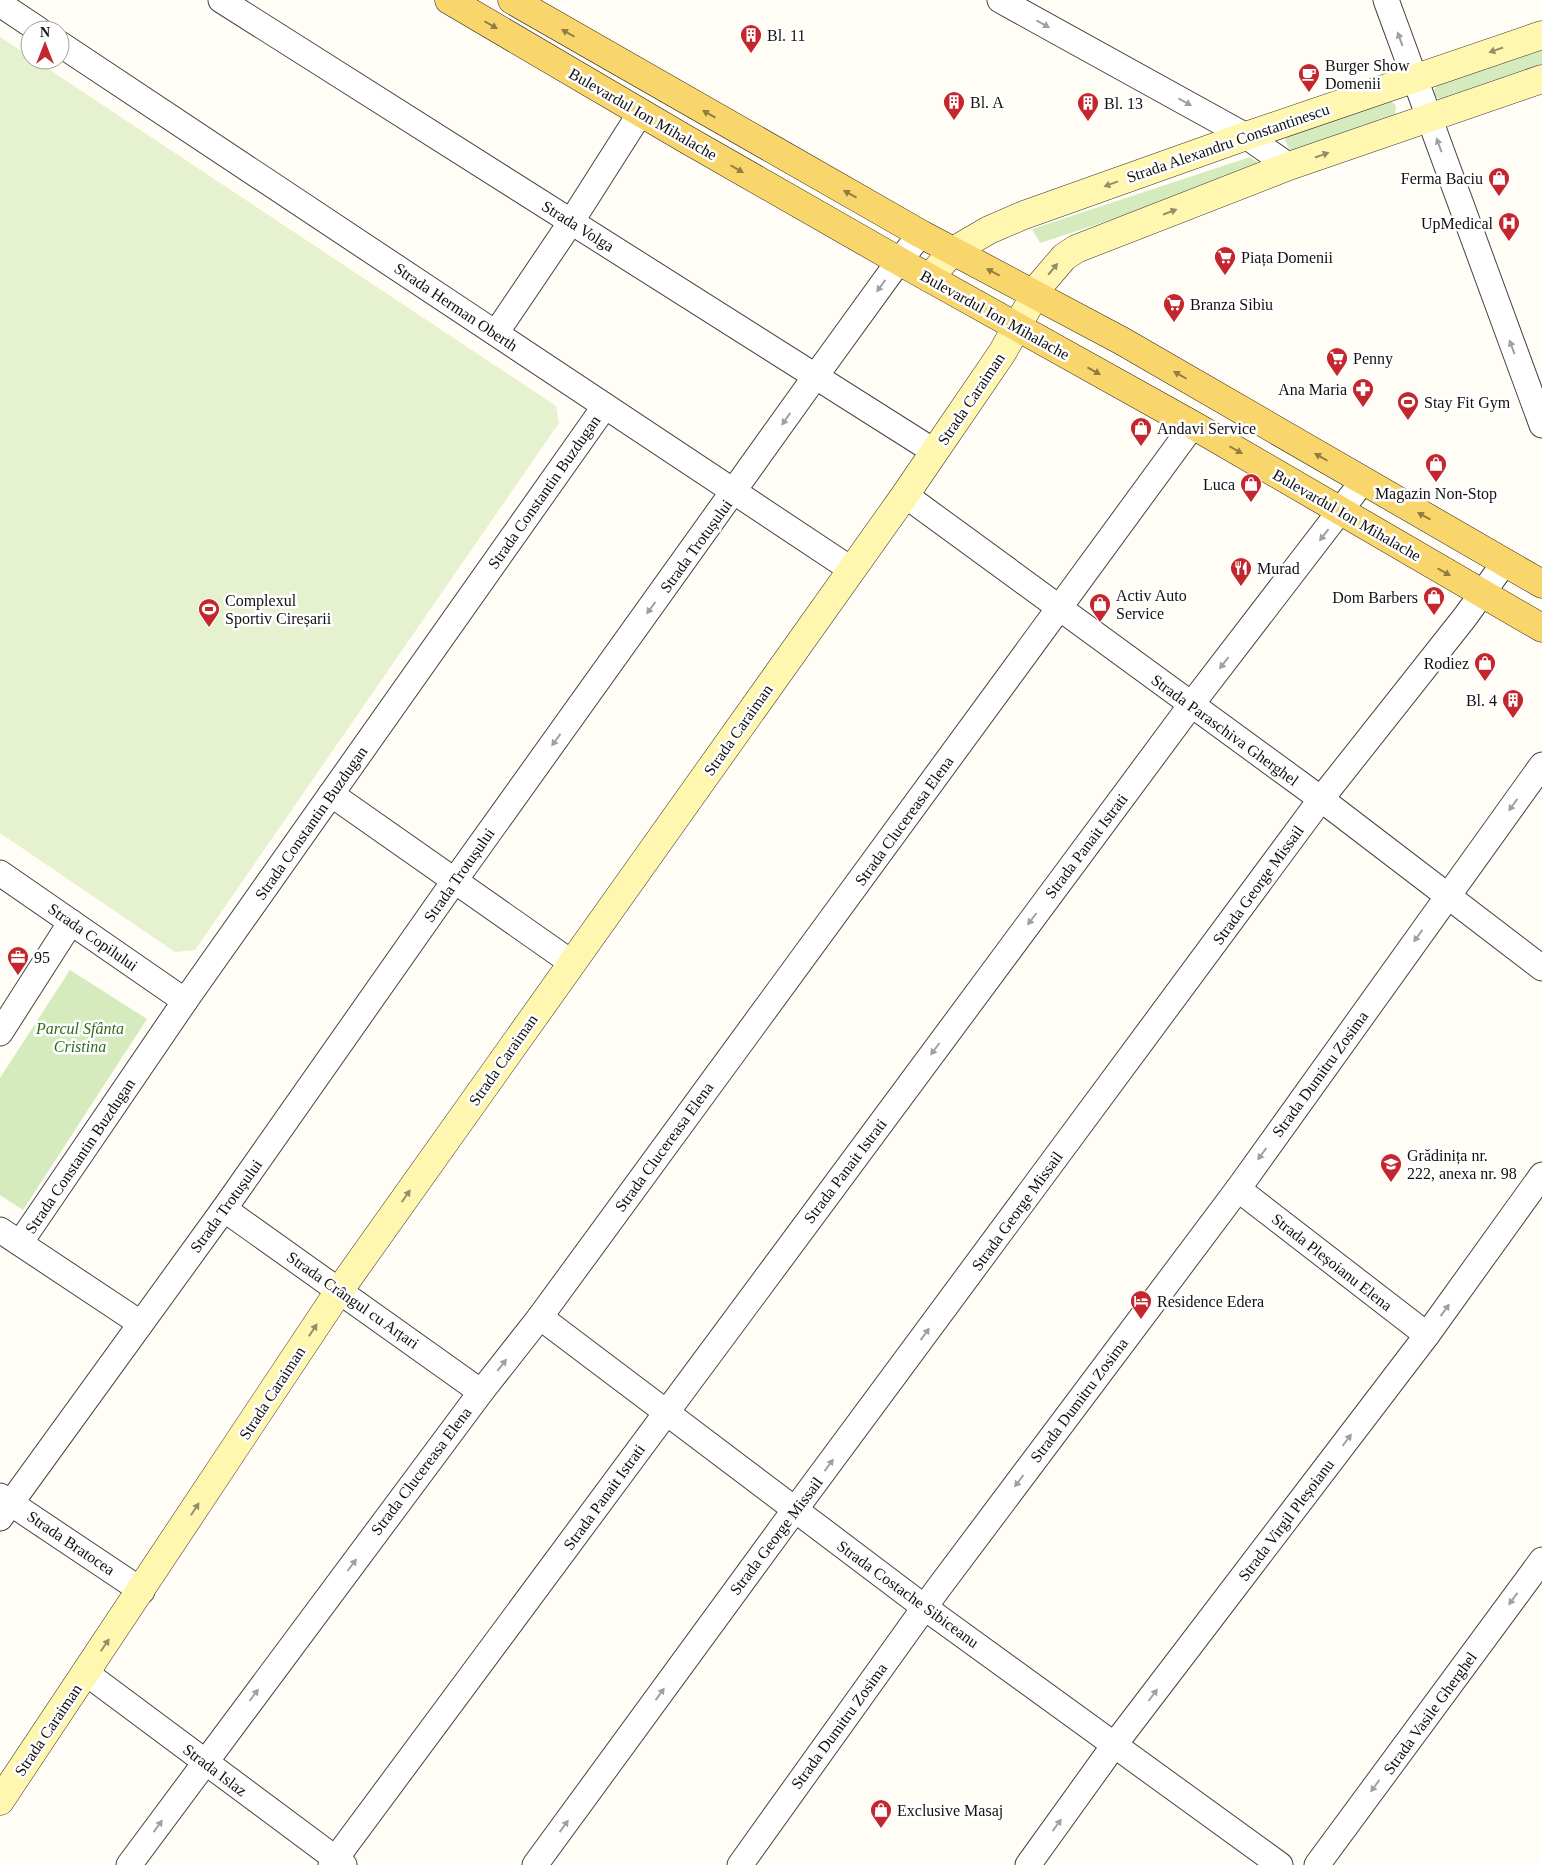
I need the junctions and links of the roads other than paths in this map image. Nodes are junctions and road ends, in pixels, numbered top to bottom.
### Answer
1 (220, 0) edge
2 (449, 0) edge
3 (512, 0) edge
4 (1000, 0) edge
5 (1386, 0) edge
6 (0, 4) edge
7 (24, 20) edge
8 (1542, 34) edge
9 (70, 51) edge
10 (1414, 78) junction
11 (1542, 79) edge
12 (641, 112) junction
13 (1429, 118) junction
14 (1246, 136) junction
15 (1289, 166) junction
16 (571, 222) junction
17 (921, 234) junction
18 (954, 251) junction
19 (898, 261) junction
20 (929, 278) junction
21 (1036, 295) junction
22 (1018, 327) junction
23 (496, 333) junction
24 (815, 378) junction
25 (1534, 381) edge
26 (605, 406) junction
27 (1194, 425) junction
28 (1542, 425) edge
29 (935, 452) junction
30 (1363, 481) junction
31 (735, 492) junction
32 (905, 495) junction
33 (1342, 511) junction
34 (1505, 562) junction
35 (852, 570) junction
36 (1542, 584) edge
37 (1483, 594) junction
38 (1060, 609) junction
39 (1542, 628) edge
40 (1191, 705) junction
41 (1542, 766) edge
42 (332, 794) junction
43 (1321, 800) junction
44 (0, 873) edge
45 (456, 880) junction
46 (1447, 896) junction
47 (72, 922) junction
48 (572, 963) junction
49 (1542, 968) edge
50 (185, 1000) junction
51 (0, 1033) edge
52 (1542, 1175) edge
53 (1238, 1189) junction
54 (224, 1209) junction
55 (10, 1236) edge
56 (339, 1291) junction
57 (540, 1316) junction
58 (140, 1323) junction
59 (1427, 1335) junction
60 (481, 1392) junction
61 (666, 1413) junction
62 (4, 1505) edge
63 (796, 1510) junction
64 (1542, 1560) edge
65 (142, 1591) junction
66 (924, 1607) junction
67 (86, 1673) junction
68 (1115, 1744) junction
69 (204, 1762) junction
70 (0, 1801) edge
71 (336, 1863) edge
72 (129, 1865) edge
73 (535, 1865) edge
74 (740, 1865) edge
75 (1028, 1865) edge
76 (1280, 1865) edge
77 (1317, 1865) edge

1 - 16 street, Strada Volga
2 -> 12 main road, Bulevardul Ion Mihalache
17 -> 3 main road, Bulevardul Ion Mihalache
4 -> 14 street
10 -> 5 street
6 - 7 street
8 -> 10 street, Strada Alexandru Constantinescu
9 - 23 street, Strada Herman Oberth
10 - 13 street
10 - 14 street, Strada Alexandru Constantinescu
11 - 13 street
12 - 16 street
12 -> 19 main road, Bulevardul Ion Mihalache
15 -> 13 street
25 -> 13 street
14 - 15 street
14 -> 18 street, Strada Alexandru Constantinescu
21 -> 15 street
16 - 23 street
16 - 24 street, Strada Volga
17 - 18 main road, Bulevardul Ion Mihalache
17 - 19 street, Strada Trotușului
18 - 20 street, Strada Alexandru Constantinescu
21 -> 18 main road, Bulevardul Ion Mihalache
19 - 20 main road, Bulevardul Ion Mihalache
19 -> 24 street, Strada Trotușului
20 - 22 main road, Bulevardul Ion Mihalache
21 - 22 street
30 -> 21 main road, Bulevardul Ion Mihalache
22 -> 27 main road, Bulevardul Ion Mihalache
22 - 29 street, Strada Caraiman
23 - 26 street, Strada Herman Oberth
24 - 29 street, Strada Volga
24 -> 31 street, Strada Trotușului
25 - 28 street
26 - 31 street, Strada Herman Oberth
26 - 42 street, Strada Constantin Buzdugan
27 -> 33 main road, Bulevardul Ion Mihalache
27 - 38 street, Strada Clucereasa Elena
29 - 32 street, Strada Caraiman
30 - 33 street, Strada Panait Istrati
34 -> 30 main road, Bulevardul Ion Mihalache
31 - 35 street, Strada Herman Oberth
31 -> 45 street, Strada Trotușului
32 - 35 street, Strada Caraiman
32 - 38 street, Strada Paraschiva Gherghel
33 -> 37 main road, Bulevardul Ion Mihalache
33 -> 40 street, Strada Panait Istrati
34 - 36 main road, Bulevardul Ion Mihalache
34 - 37 street, Strada George Missail
35 - 48 street, Strada Caraiman
37 - 39 main road, Bulevardul Ion Mihalache
37 - 43 street, Strada George Missail
38 - 40 street, Strada Paraschiva Gherghel
38 - 57 street, Strada Clucereasa Elena
40 - 43 street, Strada Paraschiva Gherghel
40 -> 61 street, Strada Panait Istrati
41 -> 46 street, Strada Dumitru Zosima
42 - 45 street
42 - 50 street, Strada Constantin Buzdugan
43 - 46 street, Strada Paraschiva Gherghel
63 -> 43 street, Strada George Missail
44 - 47 street, Strada Copilului
45 - 48 street
45 - 54 street, Strada Trotușului
46 - 49 street, Strada Paraschiva Gherghel
46 -> 53 street, Strada Dumitru Zosima
47 - 50 street, Strada Copilului
47 - 51 street
56 -> 48 street, Strada Caraiman
50 - 55 street, Strada Constantin Buzdugan
59 -> 52 street, Strada Virgil Pleșoianu
53 - 59 street, Strada Pleșoianu Elena
53 -> 66 street, Strada Dumitru Zosima
54 - 56 street, Strada Crângul cu Arțari
54 - 58 street, Strada Trotușului
55 - 58 street
56 - 60 street, Strada Crângul cu Arțari
65 -> 56 street, Strada Caraiman
60 -> 57 street, Strada Clucereasa Elena
57 - 61 street, Strada Costache Sibiceanu
58 - 62 street, Strada Trotușului
68 -> 59 street, Strada Virgil Pleșoianu
69 -> 60 street, Strada Clucereasa Elena
61 - 63 street, Strada Costache Sibiceanu
61 - 71 street, Strada Panait Istrati
62 - 65 street, Strada Bratocea
63 - 66 street, Strada Costache Sibiceanu
73 -> 63 street, Strada George Missail
64 -> 77 street, Strada Vasile Gherghel
67 -> 65 street, Strada Caraiman
66 - 68 street, Strada Costache Sibiceanu
66 - 74 street, Strada Dumitru Zosima
67 - 69 street, Strada Islaz
67 - 70 street, Strada Caraiman
75 -> 68 street, Strada Virgil Pleșoianu
68 - 76 street, Strada Costache Sibiceanu
69 - 71 street, Strada Islaz
72 -> 69 street, Strada Clucereasa Elena

